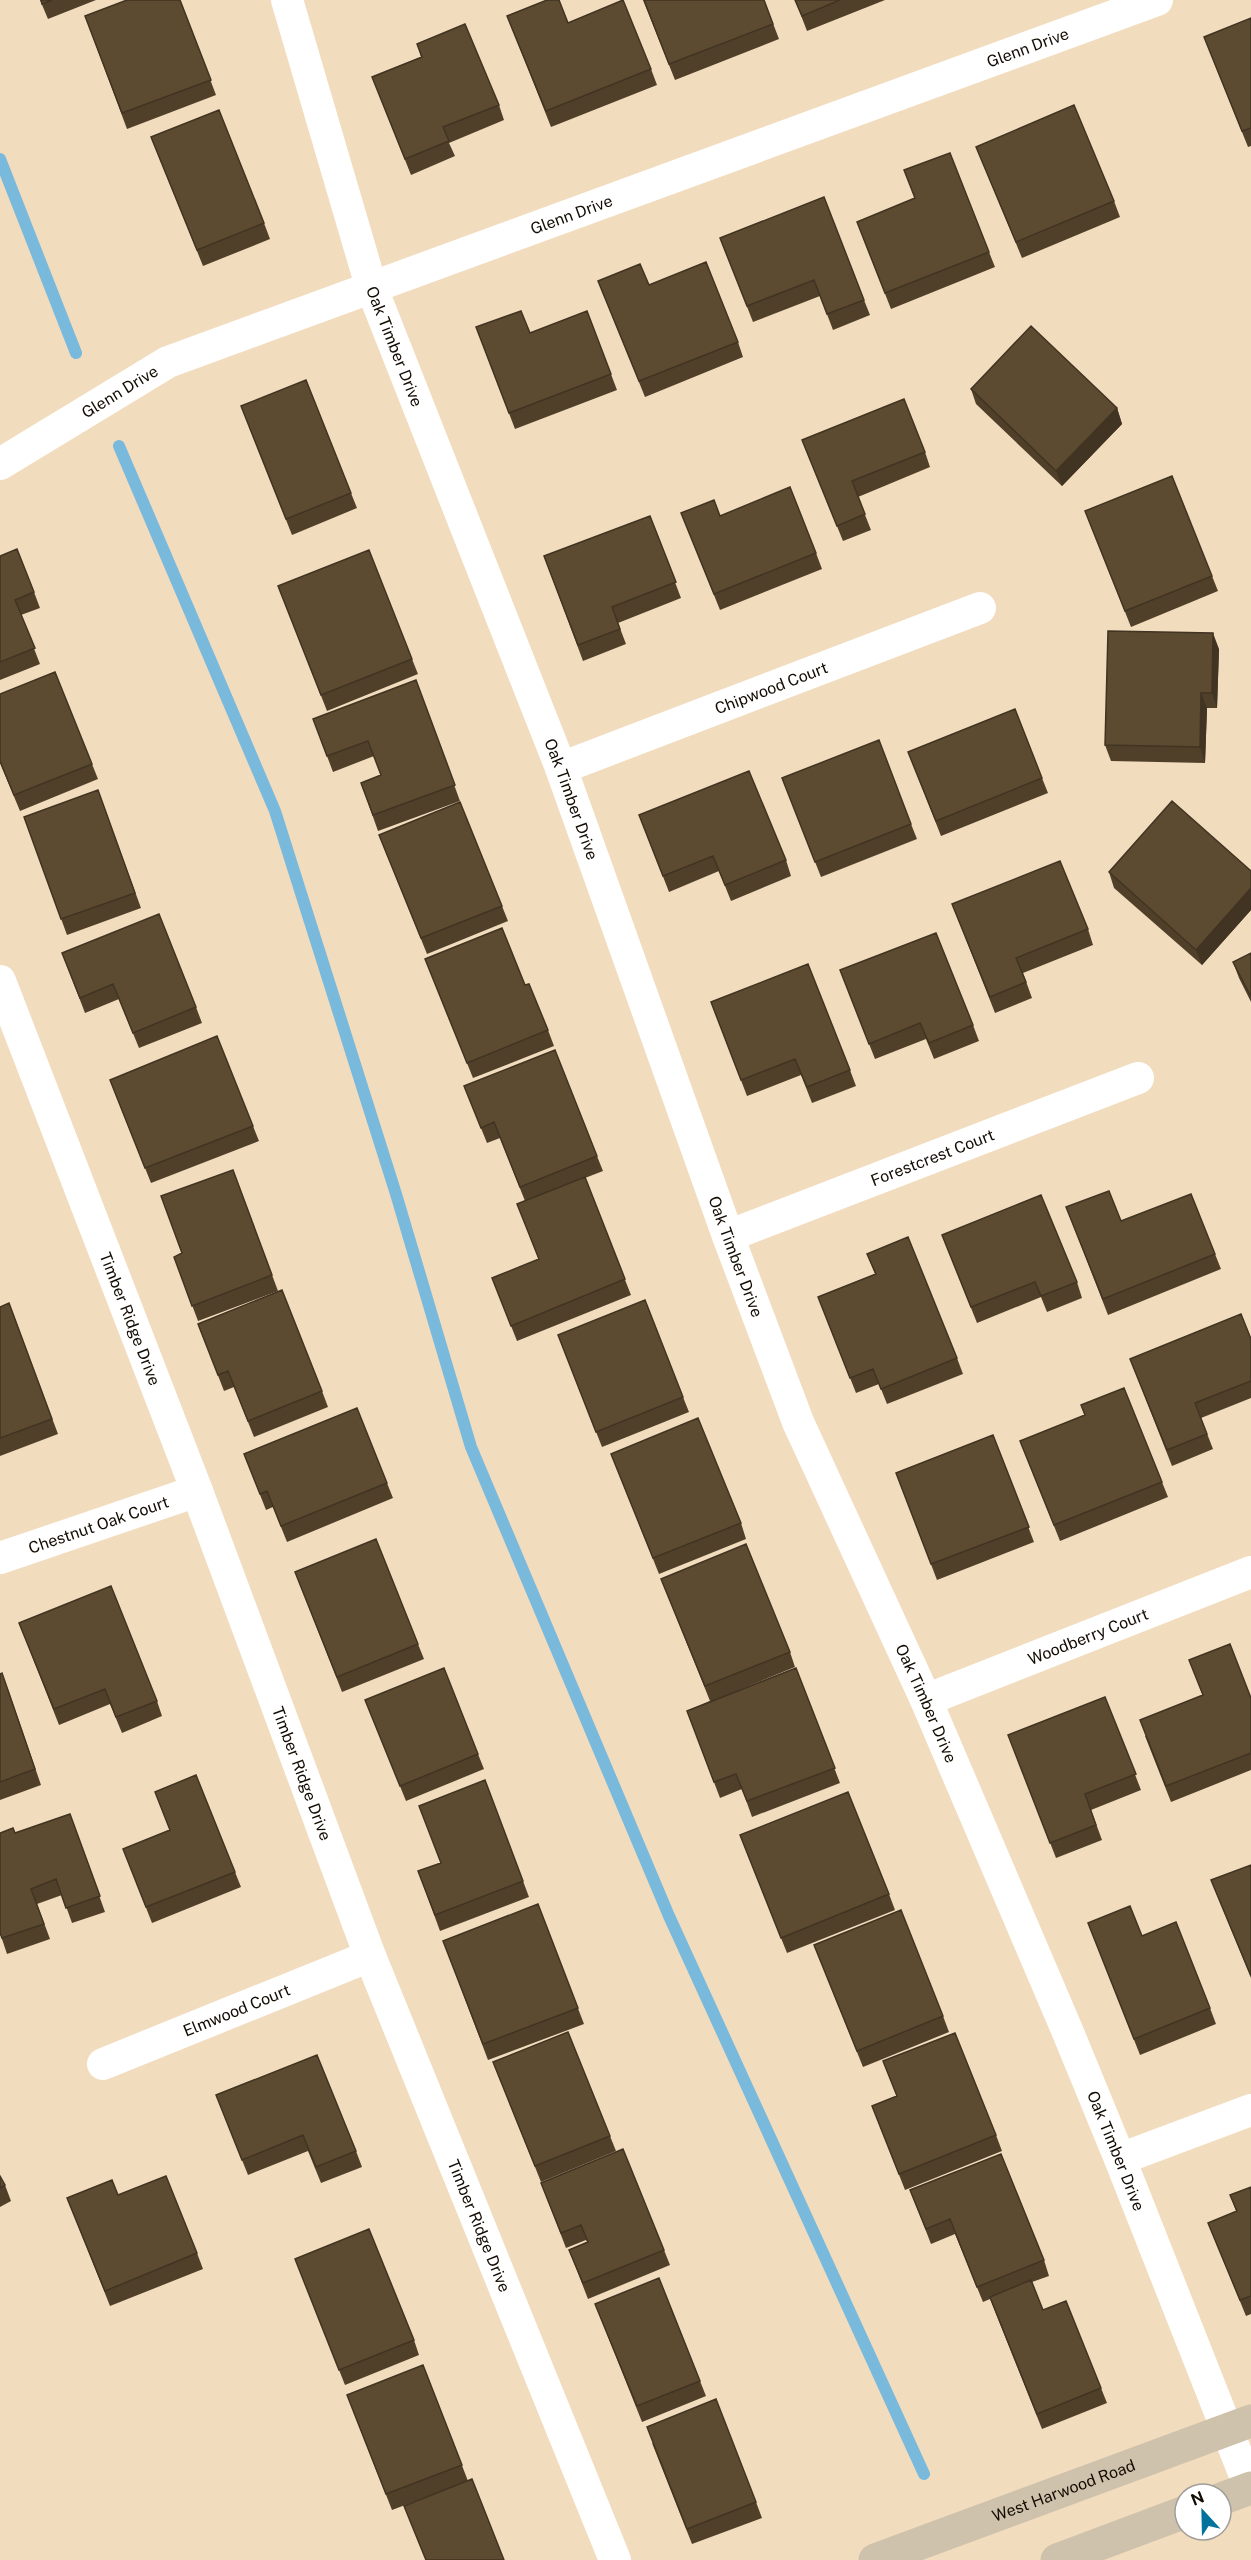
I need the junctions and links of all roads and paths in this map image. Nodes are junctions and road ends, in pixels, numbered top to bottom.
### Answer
1 (287, 0) edge
2 (1157, 0) edge
3 (371, 286) junction
4 (0, 464) edge
5 (980, 609) dead end
6 (561, 768) junction
7 (2, 996) edge
8 (1138, 1078) dead end
9 (728, 1236) junction
10 (197, 1491) junction
11 (0, 1558) edge
12 (1251, 1572) edge
13 (926, 1700) junction
14 (370, 1956) junction
15 (104, 2064) dead end
16 (1251, 2110) edge
17 (1120, 2159) junction
18 (1239, 2425) edge
19 (1251, 2488) edge
20 (1233, 2495) edge
21 (1173, 2516) edge
22 (615, 2560) edge
23 (874, 2560) edge
24 (1057, 2560) edge

1 - 3 street, Oak Timber Drive
2 - 3 street, Glenn Drive
3 - 4 street, Glenn Drive
3 - 6 street, Oak Timber Drive
5 - 6 street, Chipwood Court
6 - 9 street, Oak Timber Drive
7 - 10 street, Timber Ridge Drive
8 - 9 street, Forestcrest Court
9 - 13 street, Oak Timber Drive
10 - 11 street, Chestnut Oak Court
10 - 14 street, Timber Ridge Drive
12 - 13 street, Woodberry Court
13 - 17 street, Oak Timber Drive
14 - 15 street, Elmwood Court
14 - 22 street, Timber Ridge Drive
16 - 17 street
17 - 18 street, Oak Timber Drive
18 - 19 street, Oak Timber Drive
18 - 23 main road, West Harwood Road
19 - 20 main road
21 - 24 main road

